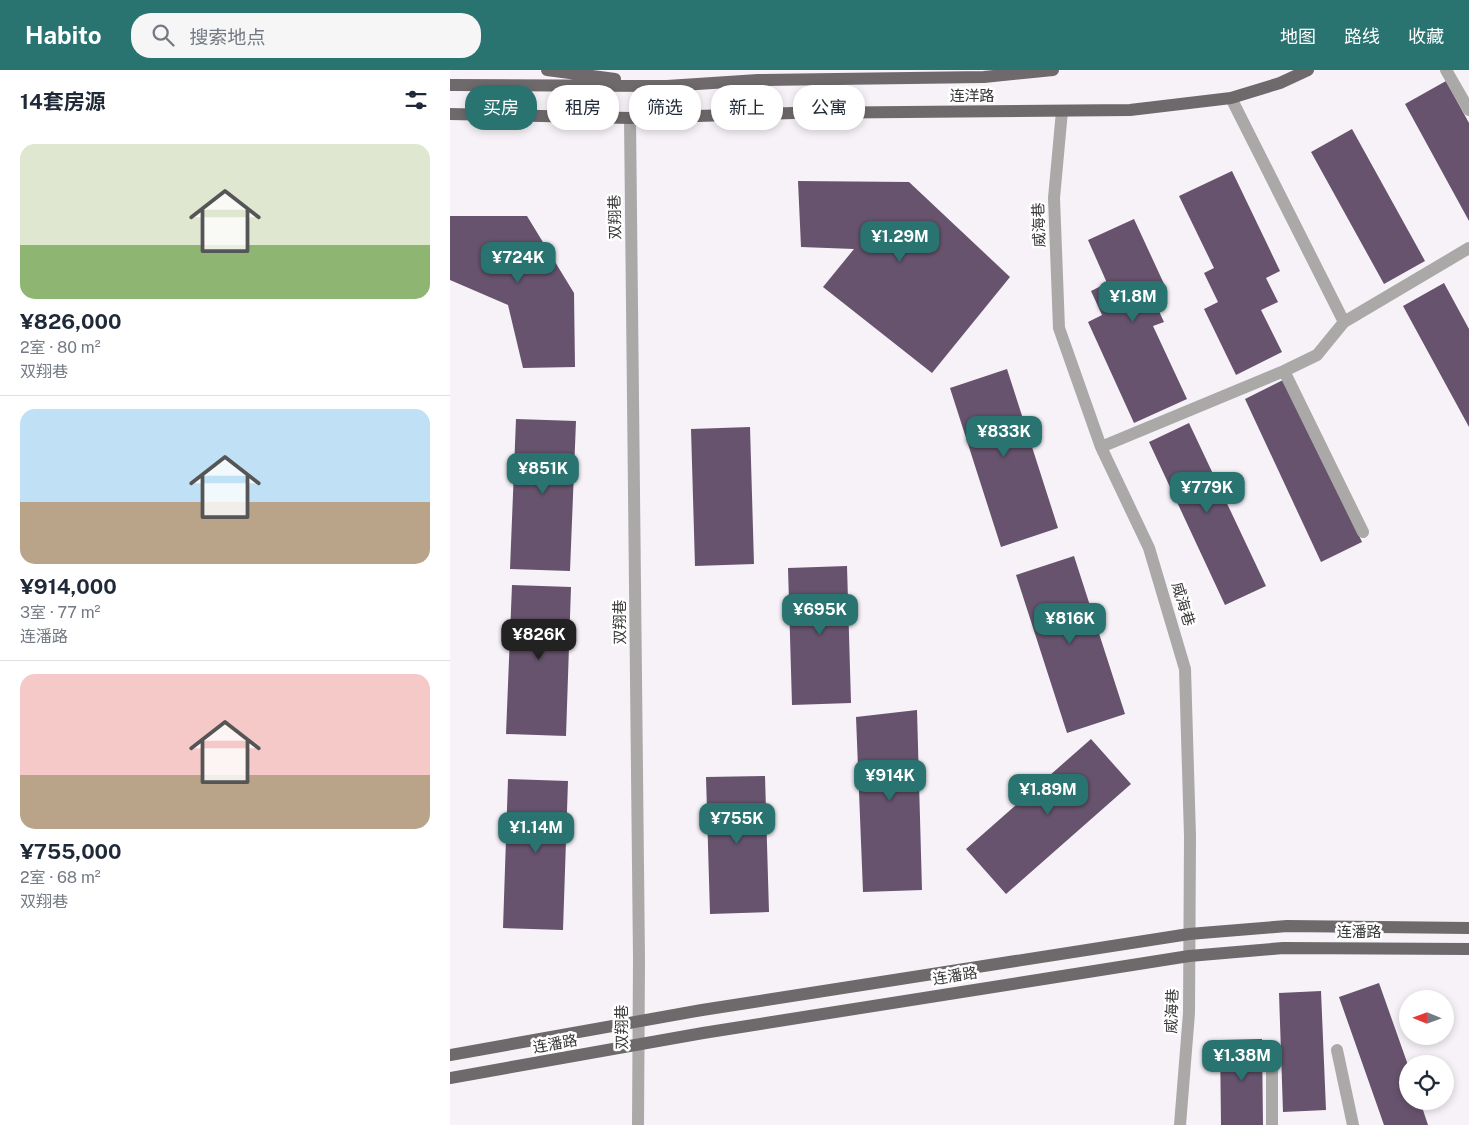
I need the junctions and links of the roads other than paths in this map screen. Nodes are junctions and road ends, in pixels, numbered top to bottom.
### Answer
1 (547, 70) edge
2 (1046, 70) edge
3 (1053, 70) edge
4 (1308, 70) edge
5 (1446, 70) edge
6 (450, 85) edge
7 (660, 85) edge
8 (682, 85) edge
9 (629, 86) edge
10 (1231, 98) junction
11 (1469, 110) edge
12 (1062, 111) junction
13 (450, 114) edge
14 (701, 116) edge
15 (629, 118) edge
16 (630, 130) edge
17 (1469, 248) edge
18 (1344, 322) junction
19 (1284, 371) junction
20 (1101, 447) junction
21 (1363, 532) dead end
22 (1469, 928) edge
23 (1190, 934) junction
24 (1469, 949) edge
25 (1189, 956) junction
26 (639, 1022) junction
27 (638, 1045) junction
28 (1337, 1050) dead end
29 (1272, 1053) dead end
30 (450, 1055) edge
31 (450, 1078) edge
32 (638, 1125) edge
33 (1180, 1125) edge
34 (1272, 1125) edge
35 (1353, 1125) edge

1 - 7 main road
2 - 3 main road, 连洋路
2 - 8 main road, 连洋路
4 - 10 main road, 连洋路
5 - 11 street
6 - 9 main road, 连洋路
10 - 12 main road, 连洋路
10 - 18 street
12 - 14 main road, 连洋路
12 - 20 street, 威海巷
13 - 15 main road, 连洋路
16 - 26 street, 双翔巷
17 - 18 street
18 - 19 street
19 - 20 street
19 - 21 street
20 - 23 street, 威海巷
22 - 23 main road, 连潘路
23 - 25 street, 威海巷
23 - 26 main road, 连潘路
24 - 25 main road, 连潘路
25 - 27 main road, 连潘路
25 - 33 street, 威海巷
26 - 27 street, 双翔巷
26 - 30 main road, 连潘路
27 - 31 main road, 连潘路
27 - 32 street, 双翔巷
28 - 35 street
29 - 34 street

